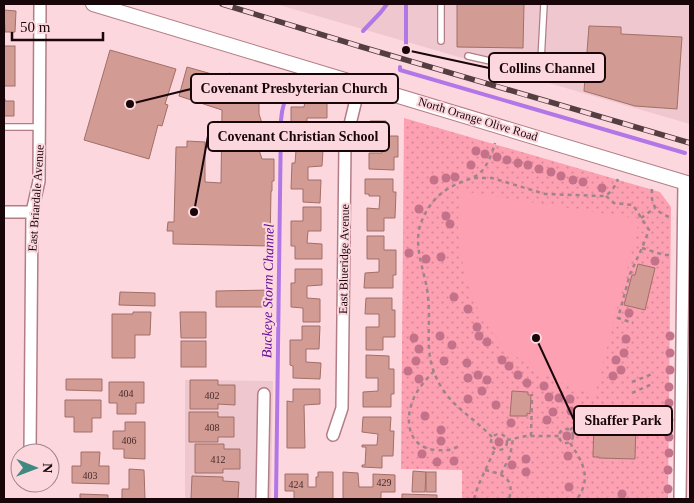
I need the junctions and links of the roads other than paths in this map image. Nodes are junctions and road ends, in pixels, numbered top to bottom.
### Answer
1 (40, 4) edge
2 (93, 4) edge
3 (441, 4) edge
4 (544, 4) edge
5 (441, 41) dead end
6 (468, 56) dead end
7 (360, 83) junction
8 (4, 127) edge
9 (40, 127) junction
10 (687, 183) edge
11 (4, 212) edge
12 (32, 212) junction
13 (264, 394) dead end
14 (333, 435) dead end
15 (30, 443) edge
16 (685, 482) edge
17 (262, 499) edge
18 (680, 499) edge

1 - 9 street, East Briardale Avenue
2 - 7 street, North Orange Olive Road
3 - 5 lane
4 - 6 lane
7 - 10 street, North Orange Olive Road
7 - 14 street, East Blueridge Avenue
8 - 9 lane
9 - 12 street, East Briardale Avenue
10 - 16 street
11 - 12 street
12 - 15 street, East Briardale Avenue
13 - 17 street
16 - 18 street

